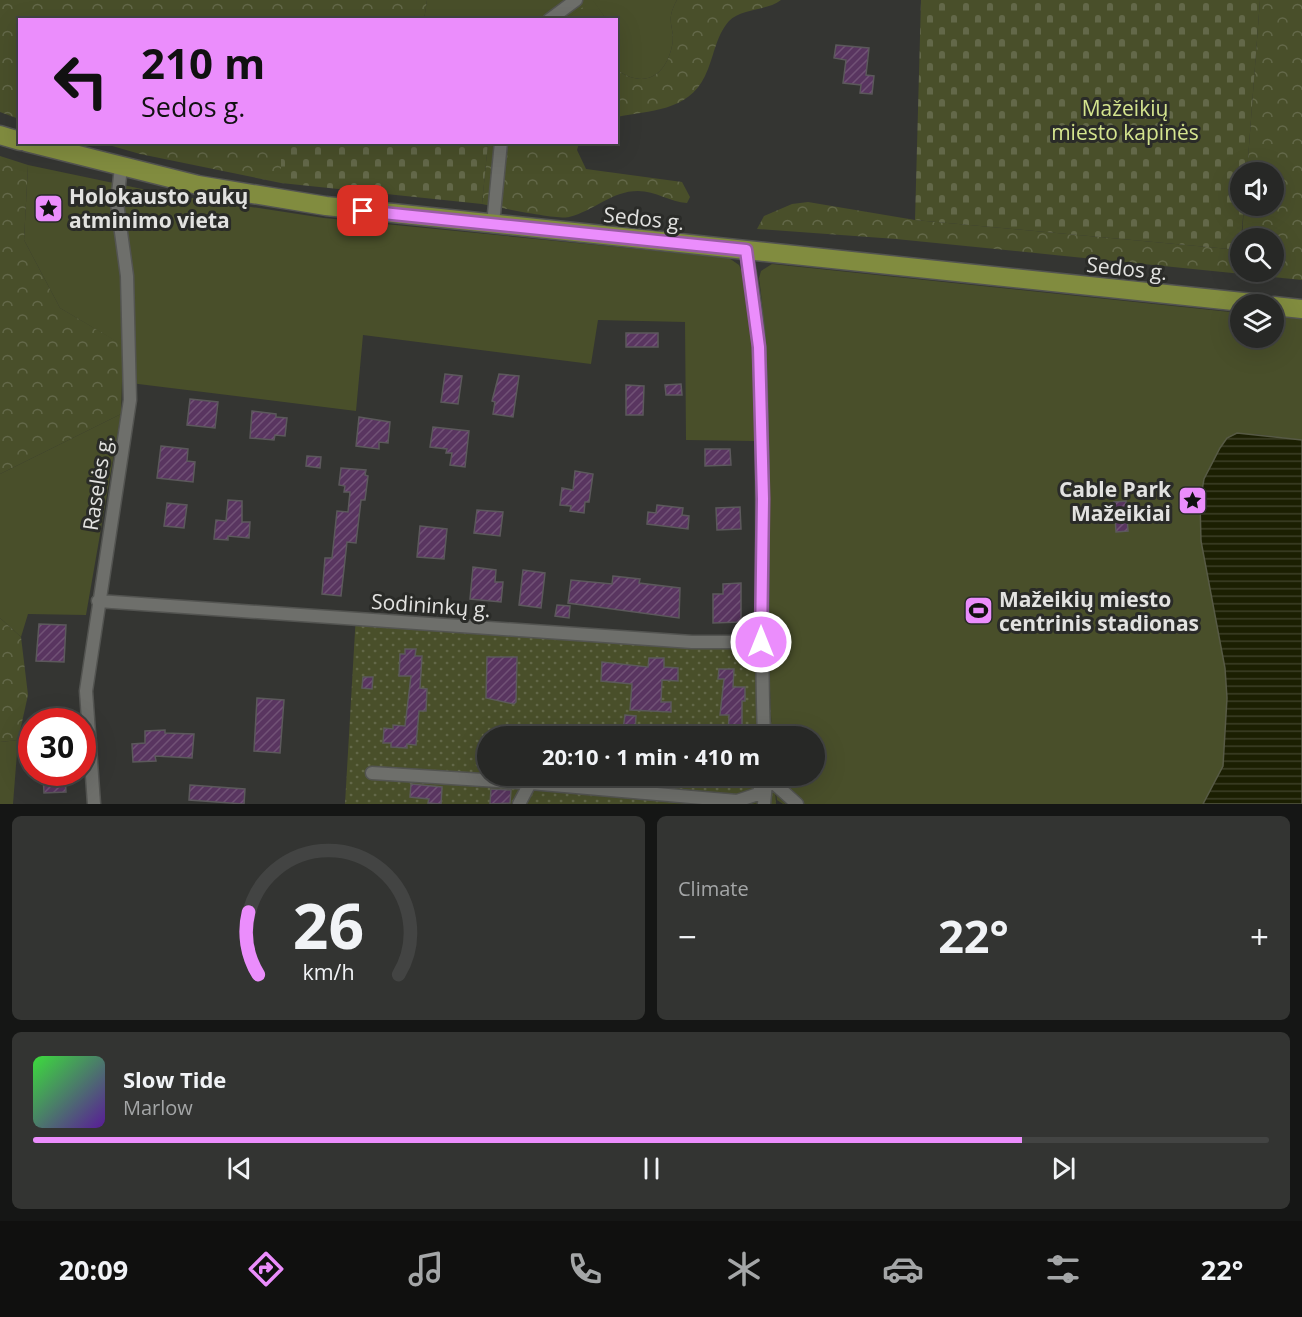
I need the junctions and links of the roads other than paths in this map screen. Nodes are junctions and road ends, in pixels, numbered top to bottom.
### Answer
1 (576, 0) edge
2 (552, 18) edge
3 (0, 135) edge
4 (18, 140) edge
5 (34, 144) edge
6 (501, 144) edge
7 (121, 167) junction
8 (493, 224) junction
9 (746, 250) junction
10 (1230, 301) edge
11 (1284, 307) edge
12 (1302, 309) edge
13 (98, 601) junction
14 (761, 642) junction
15 (765, 726) edge
16 (372, 772) dead end
17 (477, 779) edge
18 (528, 786) edge
19 (564, 786) edge
20 (762, 786) edge
21 (765, 786) edge
22 (777, 786) edge
23 (94, 804) edge
24 (519, 804) edge
25 (764, 804) edge
26 (797, 804) edge

1 - 2 street
3 - 4 main road
5 - 7 main road, Sedos g.
6 - 8 street
7 - 8 main road, Sedos g.
7 - 13 street, Raselės g.
8 - 9 main road, Sedos g.
9 - 10 main road, Sedos g.
9 - 14 street
11 - 12 main road
13 - 14 street, Sodininkų g.
13 - 23 street, Raselės g.
14 - 15 street
16 - 17 street
18 - 24 street
19 - 20 street
21 - 25 street
22 - 26 street

